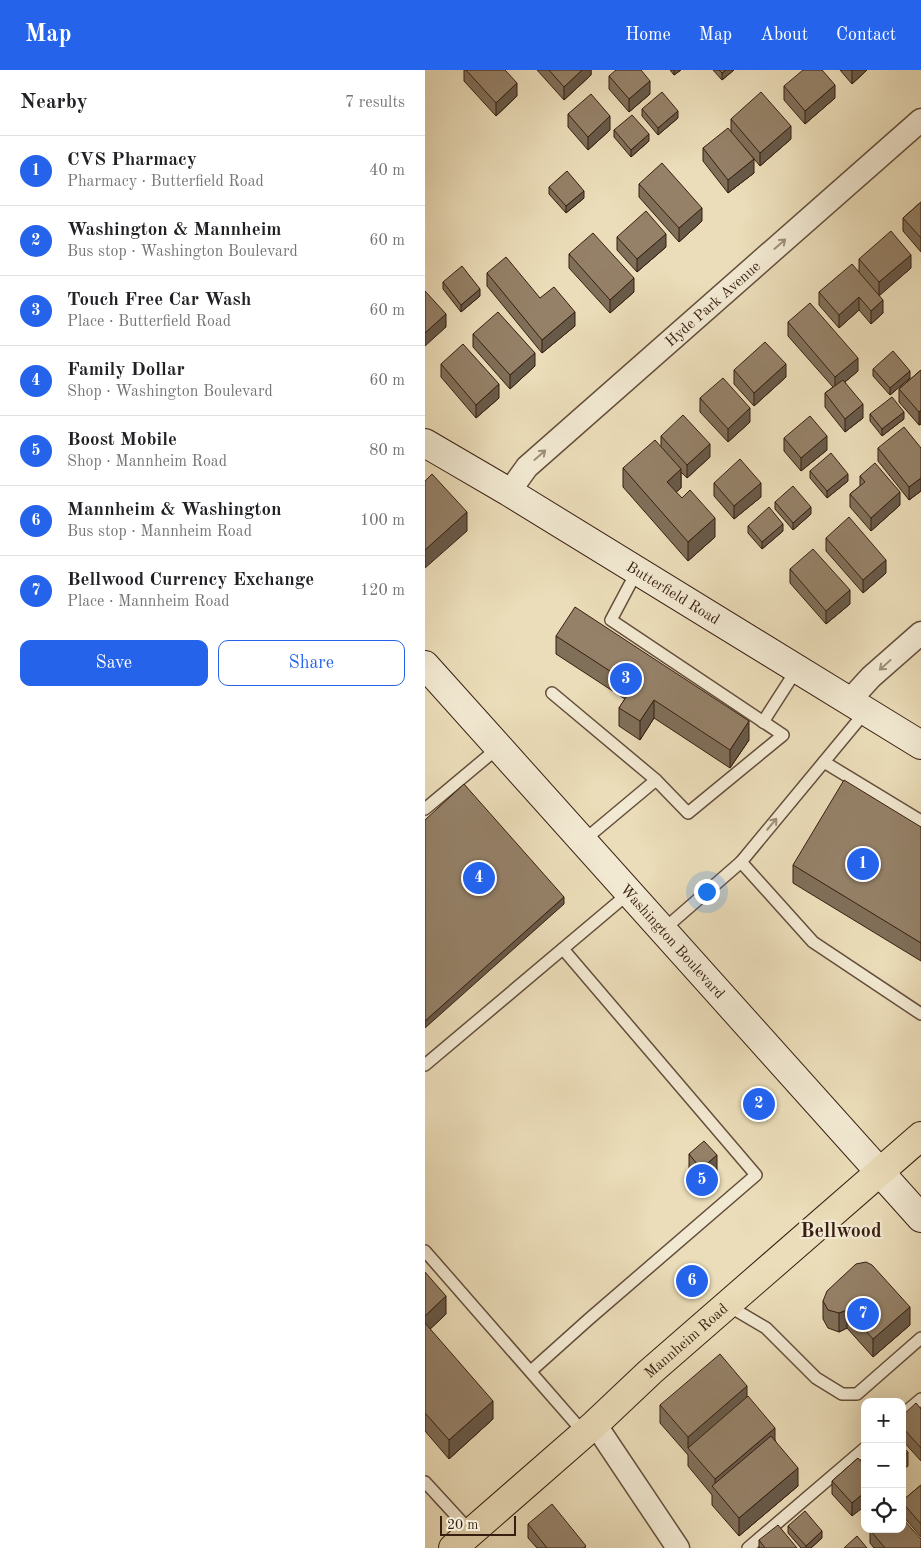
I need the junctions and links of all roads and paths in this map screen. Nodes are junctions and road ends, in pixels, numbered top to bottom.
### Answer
1 (921, 120) edge
2 (425, 443) edge
3 (509, 492) junction
4 (637, 571) junction
5 (921, 633) edge
6 (425, 665) edge
7 (797, 669) junction
8 (551, 693) dead end
9 (857, 706) junction
10 (763, 722) junction
11 (921, 745) edge
12 (499, 747) junction
13 (824, 762) junction
14 (656, 780) junction
15 (425, 809) edge
16 (921, 821) edge
17 (583, 841) junction
18 (741, 862) junction
19 (629, 893) junction
20 (663, 930) junction
21 (563, 949) junction
22 (921, 1014) edge
23 (425, 1064) edge
24 (921, 1136) edge
25 (879, 1172) junction
26 (921, 1218) edge
27 (425, 1251) edge
28 (727, 1305) junction
29 (921, 1338) edge
30 (531, 1371) junction
31 (921, 1399) edge
32 (906, 1412) edge
33 (590, 1428) junction
34 (861, 1451) edge
35 (425, 1482) edge
36 (462, 1540) edge
37 (678, 1548) edge
38 (748, 1548) edge

3 -> 1 street, Hyde Park Avenue
2 - 3 main road, Butterfield Road
3 - 4 main road, Butterfield Road
4 - 7 main road, Butterfield Road
4 - 10 lane
5 -> 9 street
6 - 12 main road, Washington Boulevard
7 - 9 main road, Butterfield Road
7 - 10 lane
8 - 14 lane
9 - 11 main road, Butterfield Road
9 - 13 lane
10 - 14 lane
12 - 15 lane
12 - 17 main road, Washington Boulevard
13 - 16 lane
18 -> 13 lane
14 - 17 lane
17 - 19 main road, Washington Boulevard
18 - 20 lane
18 - 22 lane
19 - 20 main road, Washington Boulevard
19 - 21 lane
20 - 25 main road, Washington Boulevard
21 - 23 lane
21 - 30 lane
24 - 25 main road, Mannheim Road
25 - 26 main road, Washington Boulevard
25 - 28 main road, Mannheim Road
27 - 30 lane
28 - 29 lane
28 - 33 main road, Mannheim Road
30 - 33 lane
31 - 32 lane
33 - 36 main road, Mannheim Road
33 - 37 street
34 - 38 lane
35 - 36 lane

